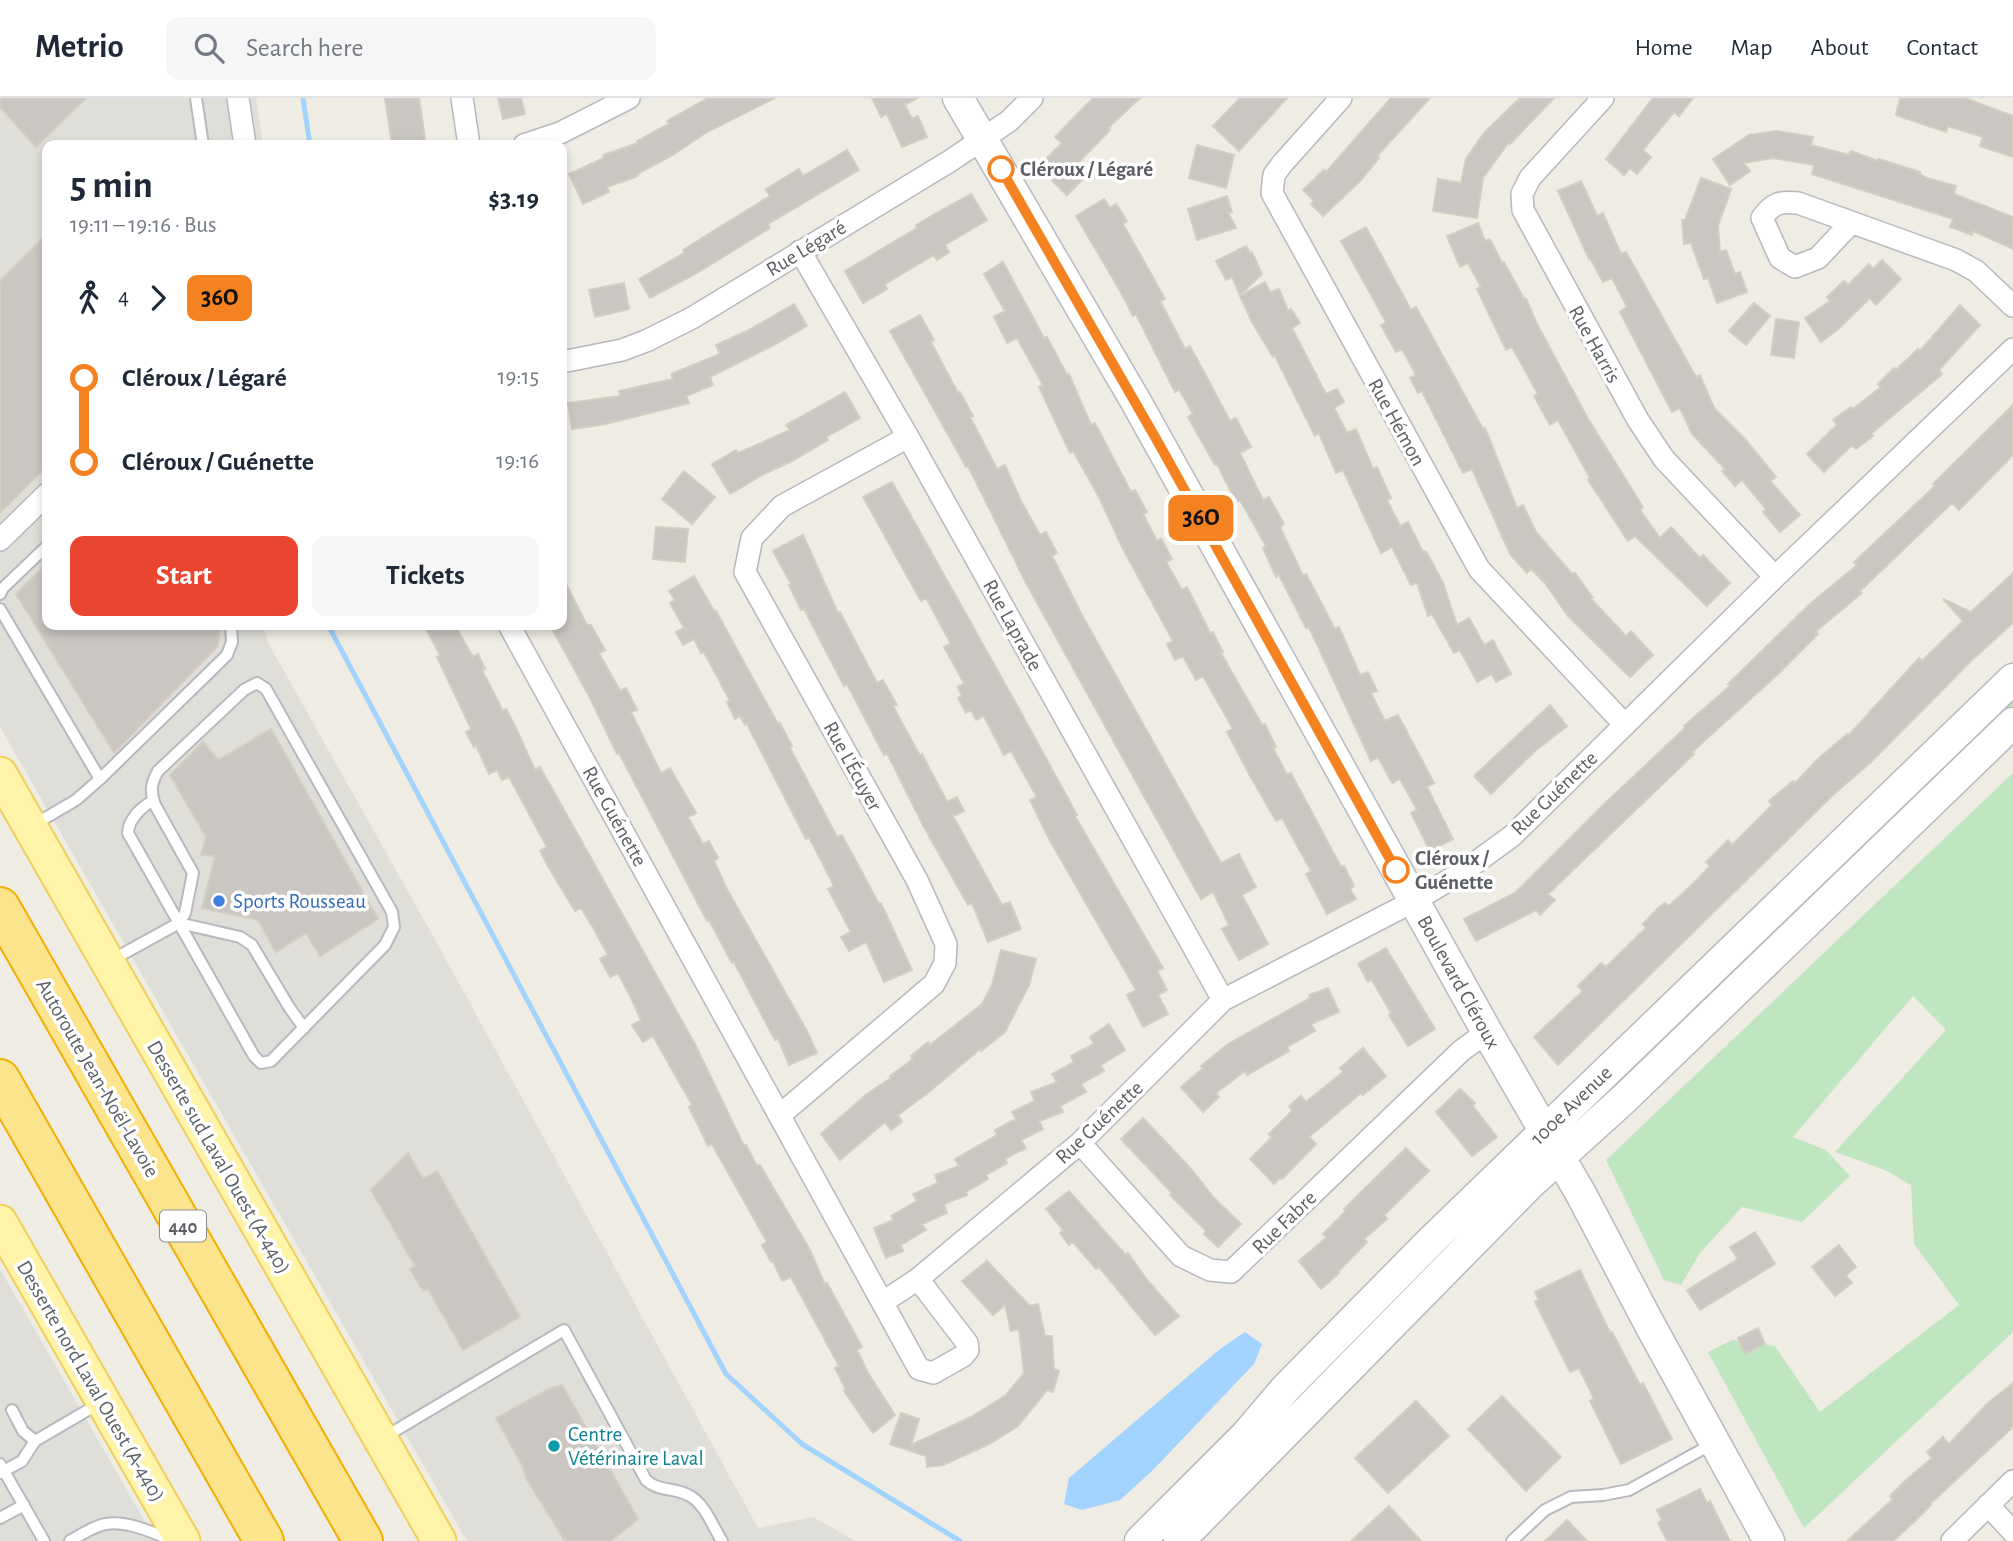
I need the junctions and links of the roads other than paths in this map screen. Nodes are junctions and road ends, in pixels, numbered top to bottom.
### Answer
1 (196, 98) edge
2 (238, 98) edge
3 (462, 98) edge
4 (629, 98) edge
5 (957, 98) edge
6 (1032, 98) edge
7 (1341, 98) edge
8 (1603, 98) edge
9 (983, 139) junction
10 (202, 140) edge
11 (244, 140) edge
12 (468, 140) edge
13 (539, 140) edge
14 (1851, 223) dead end
15 (800, 251) junction
16 (2013, 306) edge
17 (2013, 349) edge
18 (567, 361) edge
19 (908, 437) junction
20 (42, 499) edge
21 (0, 540) edge
22 (42, 551) edge
23 (1774, 577) junction
24 (0, 594) edge
25 (0, 609) edge
26 (231, 630) edge
27 (512, 630) edge
28 (2013, 679) edge
29 (2013, 723) edge
30 (1625, 725) junction
31 (0, 774) edge
32 (100, 779) junction
33 (153, 801) junction
34 (31, 827) junction
35 (0, 880) edge
36 (1414, 901) junction
37 (0, 906) edge
38 (179, 923) junction
39 (108, 963) junction
40 (1223, 1000) junction
41 (304, 1028) junction
42 (72, 1032) junction
43 (1487, 1032) junction
44 (0, 1079) edge
45 (780, 1115) junction
46 (1544, 1130) junction
47 (1080, 1143) junction
48 (1560, 1158) junction
49 (3, 1235) edge
50 (918, 1279) junction
51 (883, 1302) junction
52 (102, 1401) junction
53 (12, 1410) dead end
54 (380, 1440) junction
55 (35, 1441) junction
56 (1714, 1443) junction
57 (2, 1469) edge
58 (2013, 1481) edge
59 (24, 1505) junction
60 (1988, 1505) junction
61 (0, 1518) edge
62 (2013, 1532) edge
63 (44, 1541) edge
64 (70, 1541) edge
65 (176, 1541) edge
66 (183, 1541) edge
67 (264, 1541) edge
68 (363, 1541) edge
69 (439, 1541) edge
70 (722, 1541) edge
71 (1140, 1541) edge
72 (1179, 1541) edge
73 (1512, 1541) edge
74 (1769, 1541) edge
75 (1952, 1541) edge

1 - 10 lane
2 - 11 street
3 - 12 street
4 - 13 street
5 - 9 street, Boulevard Cléroux
6 - 9 street, Rue Légaré
7 - 30 street, Rue Hémon
8 - 23 street, Rue Harris
9 - 15 street, Rue Légaré
9 - 36 street, Boulevard Cléroux
14 - 16 street
15 - 18 street, Rue Légaré
15 - 19 street, Rue Laprade
17 - 23 street, Rue Guénette
19 - 40 street, Rue Laprade
19 - 45 street, Rue L'Écuyer
20 - 21 street
22 - 24 lane
23 - 30 street, Rue Guénette
25 - 32 lane
26 - 32 lane
27 - 45 street, Rue Guénette
28 - 46 street, 100e Avenue
29 - 48 street, 100e Avenue
30 - 36 street, Rue Guénette
31 - 34 main road, Desserte sud Laval Ouest (A-440)
32 - 34 lane
33 - 38 lane
33 - 38 lane
33 - 41 lane
34 - 39 main road, Desserte sud Laval Ouest (A-440)
35 - 42 highway
36 - 40 street, Rue Guénette
36 - 43 street, Boulevard Cléroux
37 - 42 highway, Autoroute Jean-Noël-Lavoie / 440
38 - 39 lane
38 - 41 lane
38 - 41 lane
39 - 54 main road, Desserte sud Laval Ouest (A-440)
40 - 47 street, Rue Guénette
42 - 68 highway, Autoroute Jean-Noël-Lavoie / 440
43 - 46 street, Boulevard Cléroux
43 - 47 street, Rue Fabre
44 - 67 highway
45 - 51 street, Rue Guénette
46 - 48 street, Boulevard Cléroux
46 - 71 street, 100e Avenue
47 - 50 street, Rue Guénette
48 - 56 street, Boulevard Cléroux
48 - 72 street, 100e Avenue
49 - 52 main road, Desserte nord Laval Ouest (A-440)
50 - 51 street, Rue Guénette
50 - 51 street, Rue Guénette
52 - 55 lane
52 - 66 main road, Desserte nord Laval Ouest (A-440)
53 - 55 lane
54 - 69 main road, Desserte sud Laval Ouest (A-440)
54 - 70 lane
55 - 57 lane
56 - 73 lane
56 - 74 street, Boulevard Cléroux
57 - 59 lane
58 - 60 street
59 - 61 lane
59 - 63 lane
60 - 62 street
60 - 75 street
64 - 65 lane

